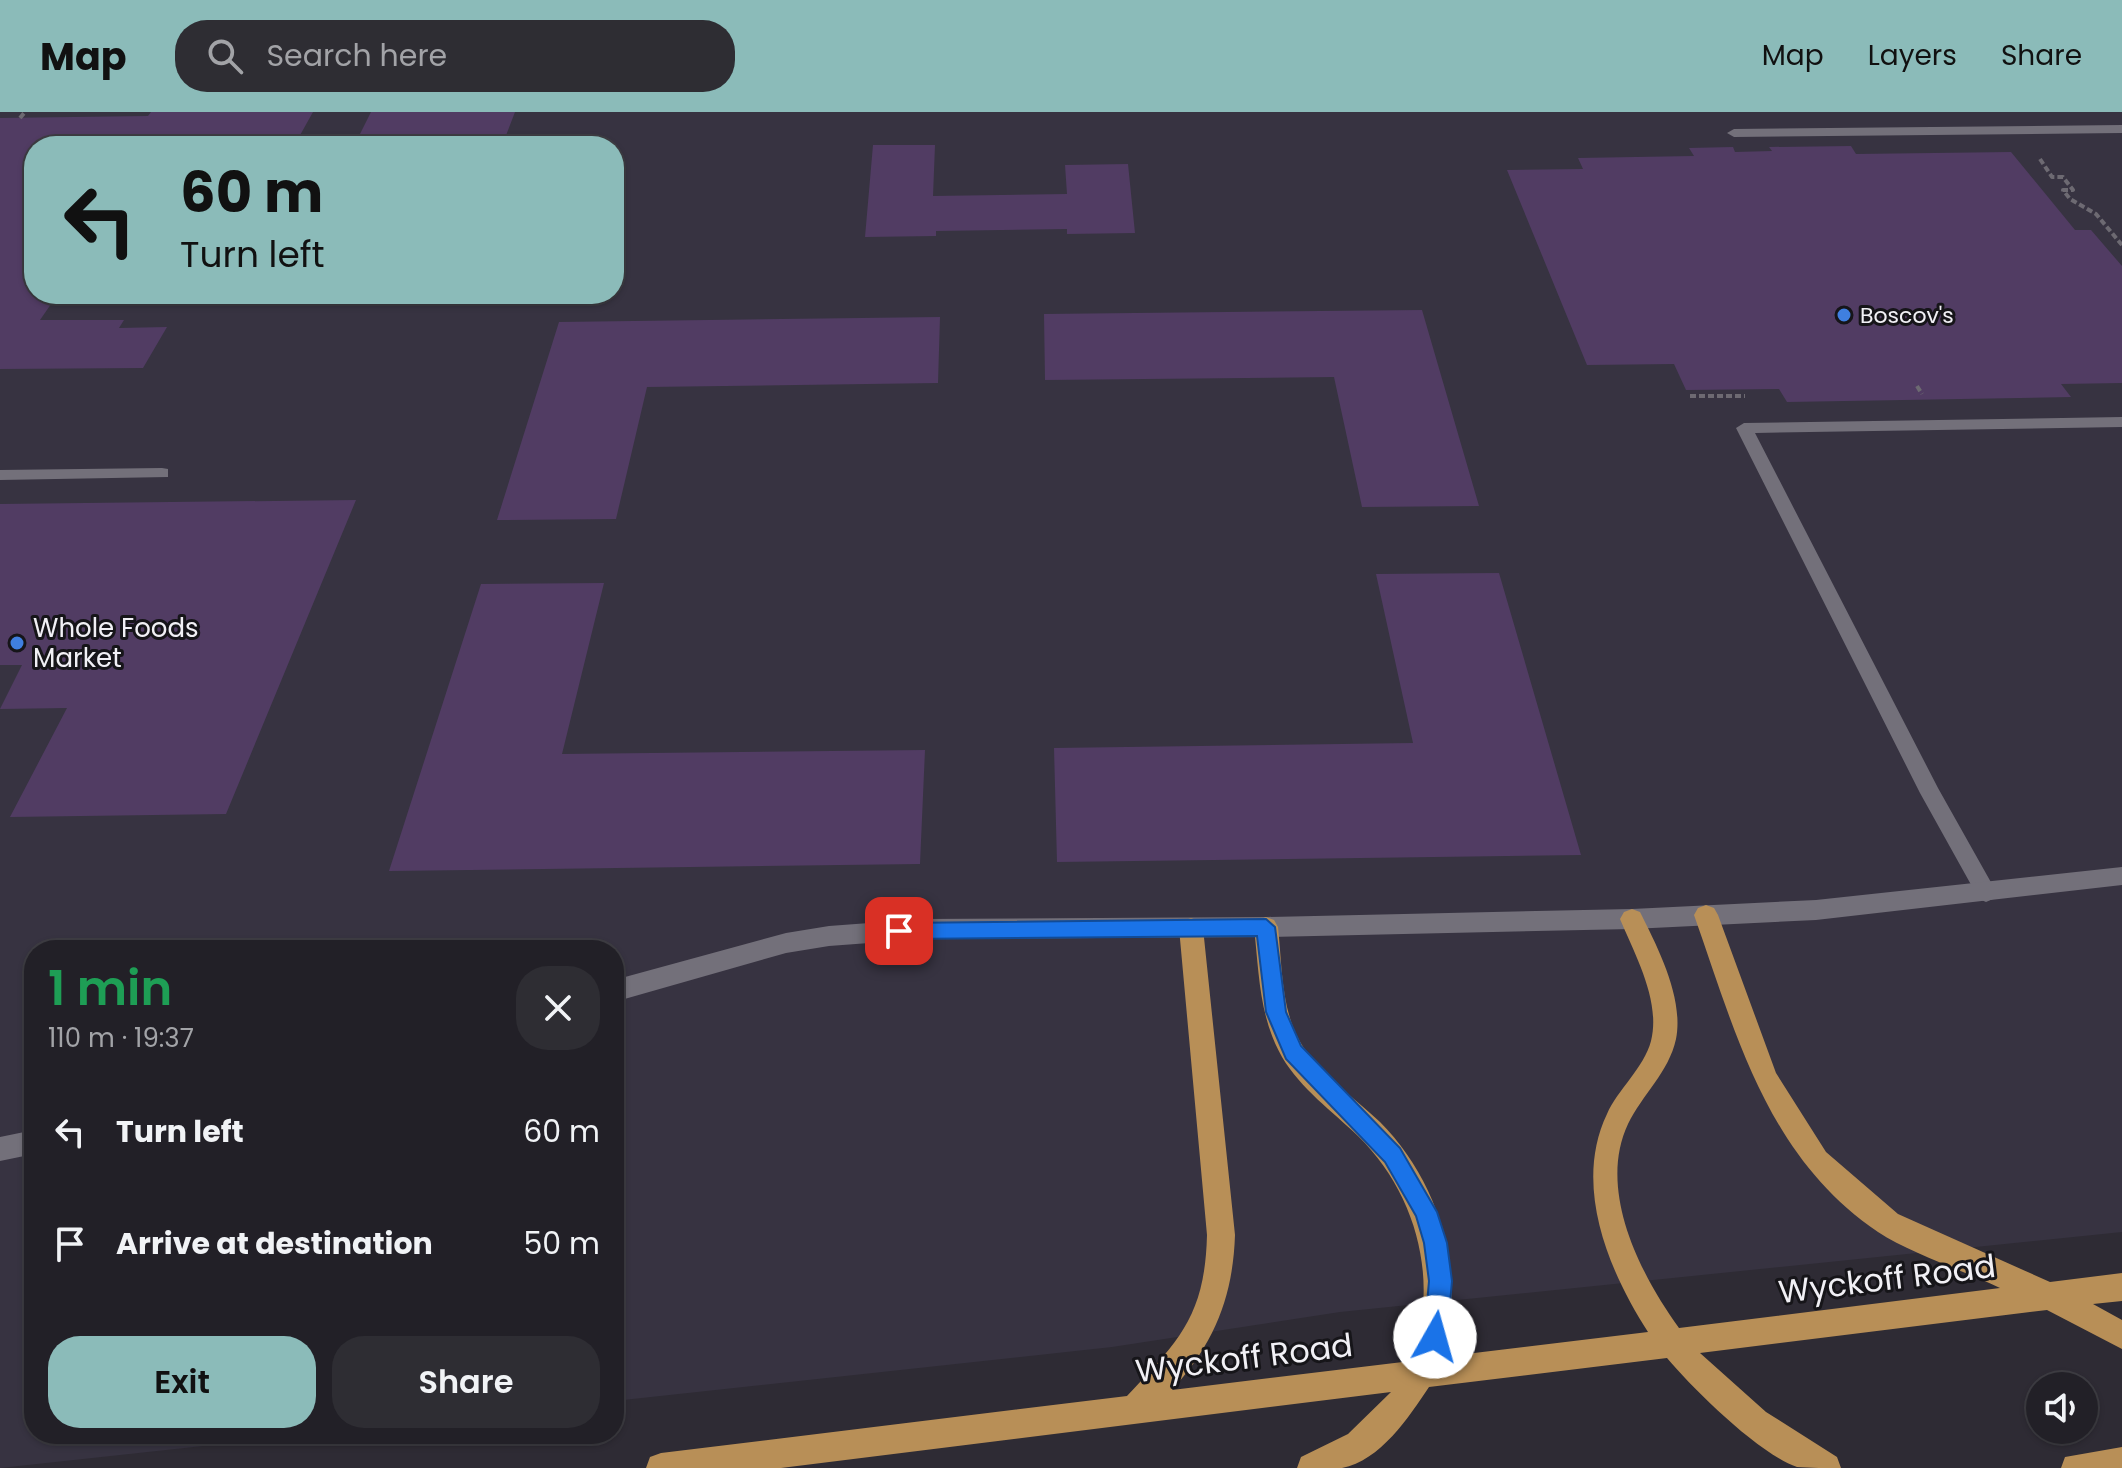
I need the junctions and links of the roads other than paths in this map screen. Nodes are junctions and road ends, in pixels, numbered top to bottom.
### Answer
1 (2122, 129) edge
2 (1734, 133) dead end
3 (2122, 422) edge
4 (162, 473) dead end
5 (0, 475) edge
6 (2122, 876) edge
7 (1986, 893) junction
8 (1706, 915) junction
9 (1632, 919) junction
10 (1266, 927) junction
11 (1191, 928) junction
12 (624, 988) edge
13 (24, 1144) edge
14 (0, 1149) edge
15 (2122, 1287) edge
16 (2049, 1296) junction
17 (2122, 1335) edge
18 (1670, 1343) junction
19 (1422, 1373) junction
20 (1135, 1408) junction
21 (2122, 1462) edge
22 (661, 1468) edge
23 (1312, 1468) edge
24 (1826, 1468) edge
25 (2076, 1468) edge

1 - 2 lane
3 - 7 lane
4 - 5 lane
6 - 7 street
7 - 8 street
8 - 9 street
8 - 16 main road
9 - 10 street
9 - 18 main road
10 - 11 street
10 - 19 main road
11 - 12 street
11 - 20 main road
13 - 14 street
15 - 16 main road, Wyckoff Road
16 - 17 main road
16 - 18 main road, Wyckoff Road
18 - 19 main road, Wyckoff Road
18 - 24 main road
19 - 20 main road, Wyckoff Road
19 - 23 main road
20 - 22 main road, Wyckoff Road
21 - 25 main road

